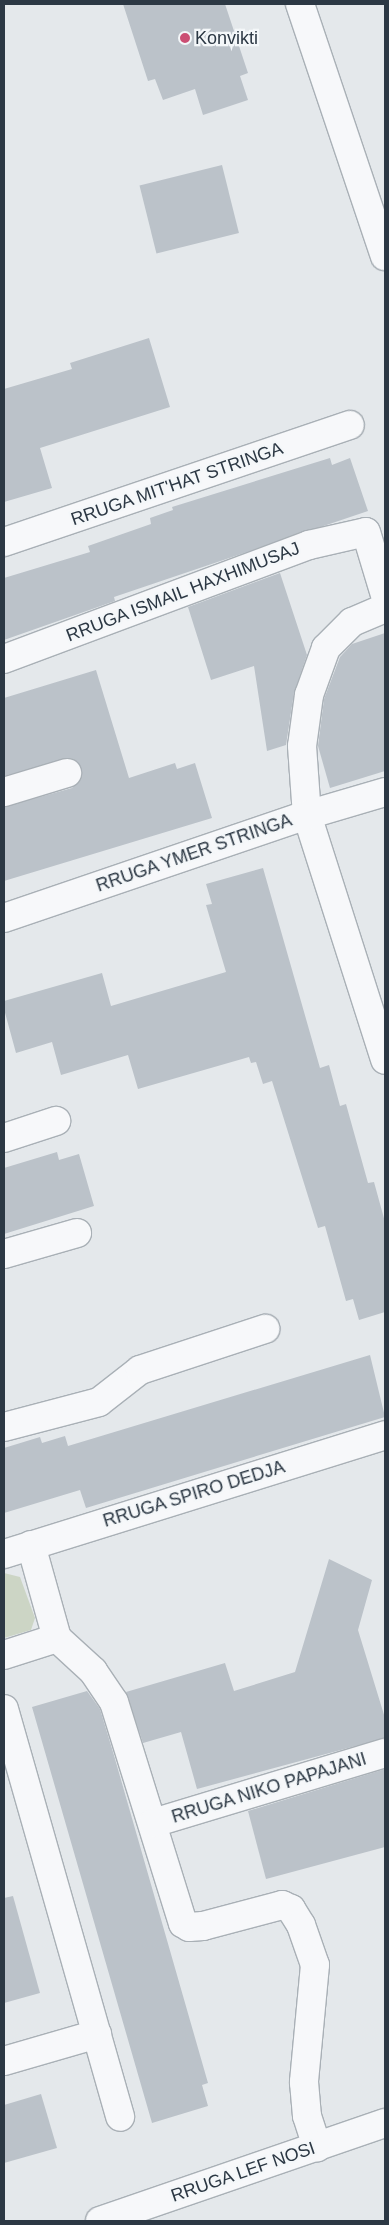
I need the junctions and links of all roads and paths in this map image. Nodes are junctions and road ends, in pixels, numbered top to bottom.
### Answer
1 (300, 4) edge
2 (385, 256) edge
3 (350, 426) dead end
4 (4, 542) edge
5 (385, 595) edge
6 (385, 608) edge
7 (4, 659) edge
8 (67, 773) dead end
9 (4, 792) edge
10 (385, 792) edge
11 (307, 815) junction
12 (4, 918) edge
13 (385, 1060) edge
14 (56, 1121) dead end
15 (4, 1138) edge
16 (77, 1234) dead end
17 (4, 1254) edge
18 (265, 1329) dead end
19 (4, 1427) edge
20 (385, 1435) edge
21 (31, 1545) junction
22 (4, 1554) edge
23 (57, 1638) junction
24 (4, 1655) edge
25 (5, 1720) edge
26 (385, 1753) edge
27 (153, 1823) junction
28 (97, 2034) junction
29 (4, 2061) edge
30 (120, 2117) dead end
31 (385, 2123) edge
32 (317, 2147) junction
33 (100, 2221) edge

1 - 2 street
3 - 4 street, RRUGA MIT'HAT STRINGA
5 - 7 street, RRUGA ISMAIL HAXHIMUSAJ
6 - 11 street
8 - 9 street
10 - 11 street, RRUGA YMER STRINGA
11 - 12 street, RRUGA YMER STRINGA
11 - 13 street
14 - 15 street
16 - 17 street
18 - 19 street
20 - 21 street, RRUGA SPIRO DEDJA
21 - 22 street, RRUGA SPIRO DEDJA
21 - 23 street
23 - 24 street
23 - 27 street
25 - 28 street
26 - 27 street, RRUGA NIKO PAPAJANI
27 - 32 street
28 - 29 street
28 - 30 street
31 - 32 street, RRUGA LEF NOSI
32 - 33 street, RRUGA LEF NOSI

